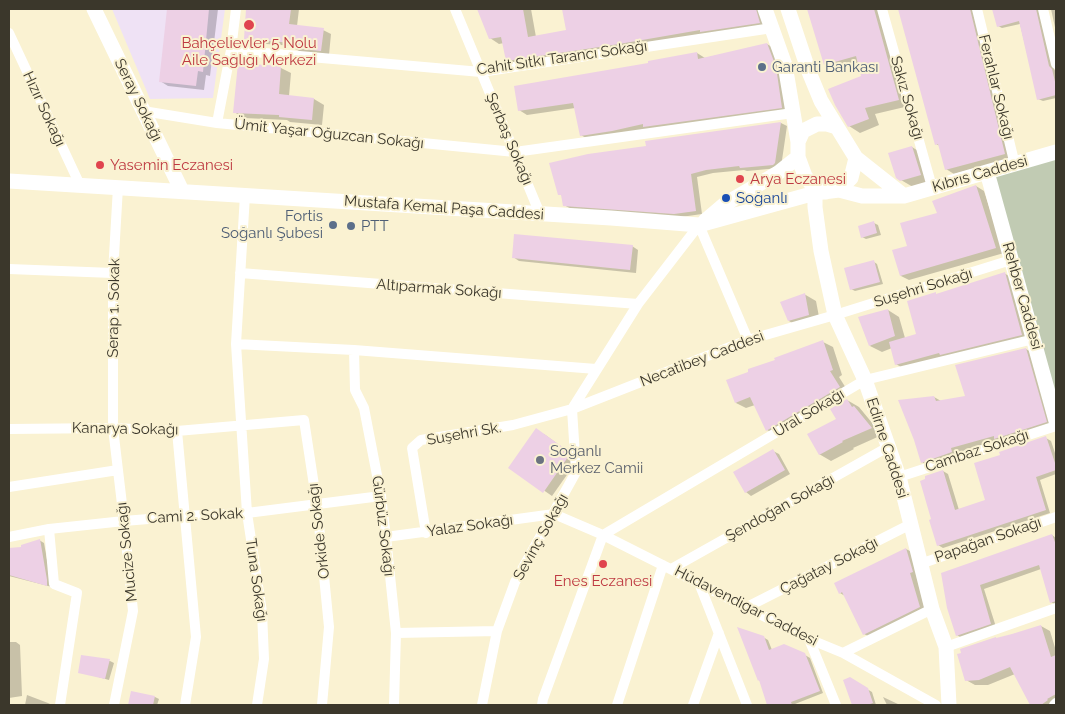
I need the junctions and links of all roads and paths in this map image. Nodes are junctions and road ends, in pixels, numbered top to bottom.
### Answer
1 (94, 9) edge
2 (236, 9) edge
3 (455, 9) edge
4 (765, 9) edge
5 (788, 9) edge
6 (882, 9) edge
7 (977, 9) edge
8 (1043, 9) edge
9 (772, 28) junction
10 (9, 33) edge
11 (231, 50) junction
12 (1056, 64) edge
13 (481, 72) junction
14 (143, 111) junction
15 (794, 113) junction
16 (218, 123) junction
17 (837, 127) junction
18 (798, 150) junction
19 (515, 152) junction
20 (1056, 152) edge
21 (856, 158) junction
22 (1015, 165) junction
23 (987, 172) junction
24 (9, 181) edge
25 (80, 185) junction
26 (118, 187) junction
27 (932, 187) junction
28 (182, 191) junction
29 (826, 192) junction
30 (245, 196) junction
31 (904, 196) junction
32 (540, 214) junction
33 (699, 225) junction
34 (1011, 260) junction
35 (9, 269) edge
36 (114, 273) junction
37 (240, 273) junction
38 (638, 304) junction
39 (834, 315) junction
40 (1034, 339) junction
41 (748, 340) junction
42 (236, 344) junction
43 (354, 350) junction
44 (596, 369) junction
45 (865, 380) junction
46 (572, 409) junction
47 (1056, 421) edge
48 (240, 425) junction
49 (1056, 426) edge
50 (113, 428) junction
51 (9, 429) edge
52 (177, 431) junction
53 (888, 447) junction
54 (118, 470) junction
55 (899, 477) junction
56 (9, 487) edge
57 (381, 496) junction
58 (317, 506) junction
59 (246, 513) junction
60 (554, 514) junction
61 (185, 516) junction
62 (1056, 517) edge
63 (124, 521) junction
64 (911, 524) junction
65 (49, 529) junction
66 (426, 533) junction
67 (603, 535) junction
68 (9, 537) edge
69 (386, 537) junction
70 (920, 564) junction
71 (667, 567) junction
72 (699, 583) junction
73 (747, 607) junction
74 (1056, 608) edge
75 (932, 609) junction
76 (497, 631) junction
77 (396, 633) junction
78 (719, 633) junction
79 (809, 639) junction
80 (946, 647) junction
81 (843, 653) junction
82 (60, 705) edge
83 (114, 705) edge
84 (185, 705) edge
85 (257, 705) edge
86 (322, 705) edge
87 (394, 705) edge
88 (482, 705) edge
89 (542, 705) edge
90 (617, 705) edge
91 (693, 705) edge
92 (747, 705) edge
93 (836, 705) edge
94 (936, 705) edge
95 (949, 705) edge

1 - 14 main road, Seray Sokağı
2 - 11 street
3 - 13 street, Şerbaş Sokağı
4 - 9 main road
5 - 17 main road
6 - 27 street, Sakız Sokağı
7 - 22 street, Ferahlar Sokağı
8 - 12 street
9 - 13 street, Cahit Sıtkı Tarancı Sokağı
9 - 15 main road
10 - 25 street, Hızır Sokağı
11 - 13 street, Cahit Sıtkı Tarancı Sokağı
11 - 16 street
13 - 19 street, Şerbaş Sokağı
14 - 16 street, Ümit Yaşar Oğuzcan Sokağı
14 - 28 main road, Seray Sokağı
15 - 18 main road
15 - 19 street, Ümit Yaşar Oğuzcan Sokağı
16 - 19 street, Ümit Yaşar Oğuzcan Sokağı
17 - 18 main road
17 - 21 main road
18 - 29 main road
18 - 33 main road
19 - 32 street, Şerbaş Sokağı
20 - 22 main road, Kıbrıs Caddesi
21 - 29 main road
21 - 31 main road
22 - 23 main road, Kıbrıs Caddesi
23 - 27 main road, Kıbrıs Caddesi
23 - 34 main road, Rehber Caddesi
24 - 25 main road, Mustafa Kemal Paşa Caddesi
25 - 26 main road, Mustafa Kemal Paşa Caddesi
26 - 28 main road, Mustafa Kemal Paşa Caddesi
26 - 36 street, Serap 1. Sokak
27 - 31 main road, Kıbrıs Caddesi
28 - 30 main road, Mustafa Kemal Paşa Caddesi
29 - 31 main road, Kıbrıs Caddesi
29 - 33 main road, Mustafa Kemal Paşa Caddesi
29 - 39 main road, Edirne Caddesi
30 - 32 main road, Mustafa Kemal Paşa Caddesi
30 - 37 street, Tuna Sokağı
32 - 33 main road, Mustafa Kemal Paşa Caddesi
33 - 38 street
33 - 41 street
34 - 39 street, Suşehri Sokağı
34 - 40 main road, Rehber Caddesi
35 - 36 street
36 - 50 street, Serap 1. Sokak
37 - 38 street, Altıparmak Sokağı
37 - 42 street, Tuna Sokağı
38 - 44 street
39 - 41 street, Necatibey Caddesi
39 - 45 main road, Edirne Caddesi
40 - 45 street, Ural Sokağı
40 - 47 main road, Rehber Caddesi
41 - 46 street, Necatibey Caddesi
42 - 43 street
42 - 48 street, Tuna Sokağı
43 - 44 street
43 - 57 street, Gürbüz Sokağı
44 - 46 street
45 - 53 main road, Edirne Caddesi
45 - 67 street, Ural Sokağı
46 - 60 street, Sevinç Sokağı
46 - 66 street, Suşehri Sk.
48 - 52 street, Kanarya Sokağı
48 - 58 street, Orkide Sokağı
48 - 59 street, Tuna Sokağı
49 - 55 street, Cambaz Sokağı
50 - 51 street, Kanarya Sokağı
50 - 52 street, Kanarya Sokağı
50 - 54 street, Mucize Sokağı
52 - 61 street
53 - 55 main road, Edirne Caddesi
53 - 71 street, Şendoğan Sokağı
54 - 56 street
54 - 63 street, Mucize Sokağı
55 - 64 main road, Edirne Caddesi
57 - 58 street, Cami 2. Sokak
57 - 69 street, Gürbüz Sokağı
58 - 59 street, Cami 2. Sokak
58 - 86 street, Orkide Sokağı
59 - 61 street, Cami 2. Sokak
59 - 85 street, Tuna Sokağı
60 - 66 street, Yalaz Sokağı
60 - 67 street, Hüdavendigar Caddesi
60 - 76 street, Sevinç Sokağı
61 - 63 street, Cami 2. Sokak
61 - 84 street
62 - 70 street, Papağan Sokağı
63 - 65 street, Cami 2. Sokak
63 - 83 street, Mucize Sokağı
64 - 70 main road, Edirne Caddesi
64 - 73 street, Çağatay Sokağı
65 - 68 street, Cami 2. Sokak
65 - 82 street
66 - 69 street, Yalaz Sokağı
67 - 71 street, Hüdavendigar Caddesi
67 - 89 street
69 - 77 street, Gürbüz Sokağı
70 - 75 main road, Edirne Caddesi
71 - 72 street, Hüdavendigar Caddesi
71 - 90 street
72 - 73 street, Hüdavendigar Caddesi
72 - 78 street
73 - 79 street, Hüdavendigar Caddesi
74 - 80 street
75 - 80 main road, Edirne Caddesi
75 - 81 street
76 - 77 street
76 - 88 street, Sevinç Sokağı
77 - 87 street, Gürbüz Sokağı
78 - 91 street
78 - 92 street
79 - 81 street, Hüdavendigar Caddesi
79 - 93 street
80 - 95 main road, Edirne Caddesi
81 - 94 street, Hüdavendigar Caddesi

